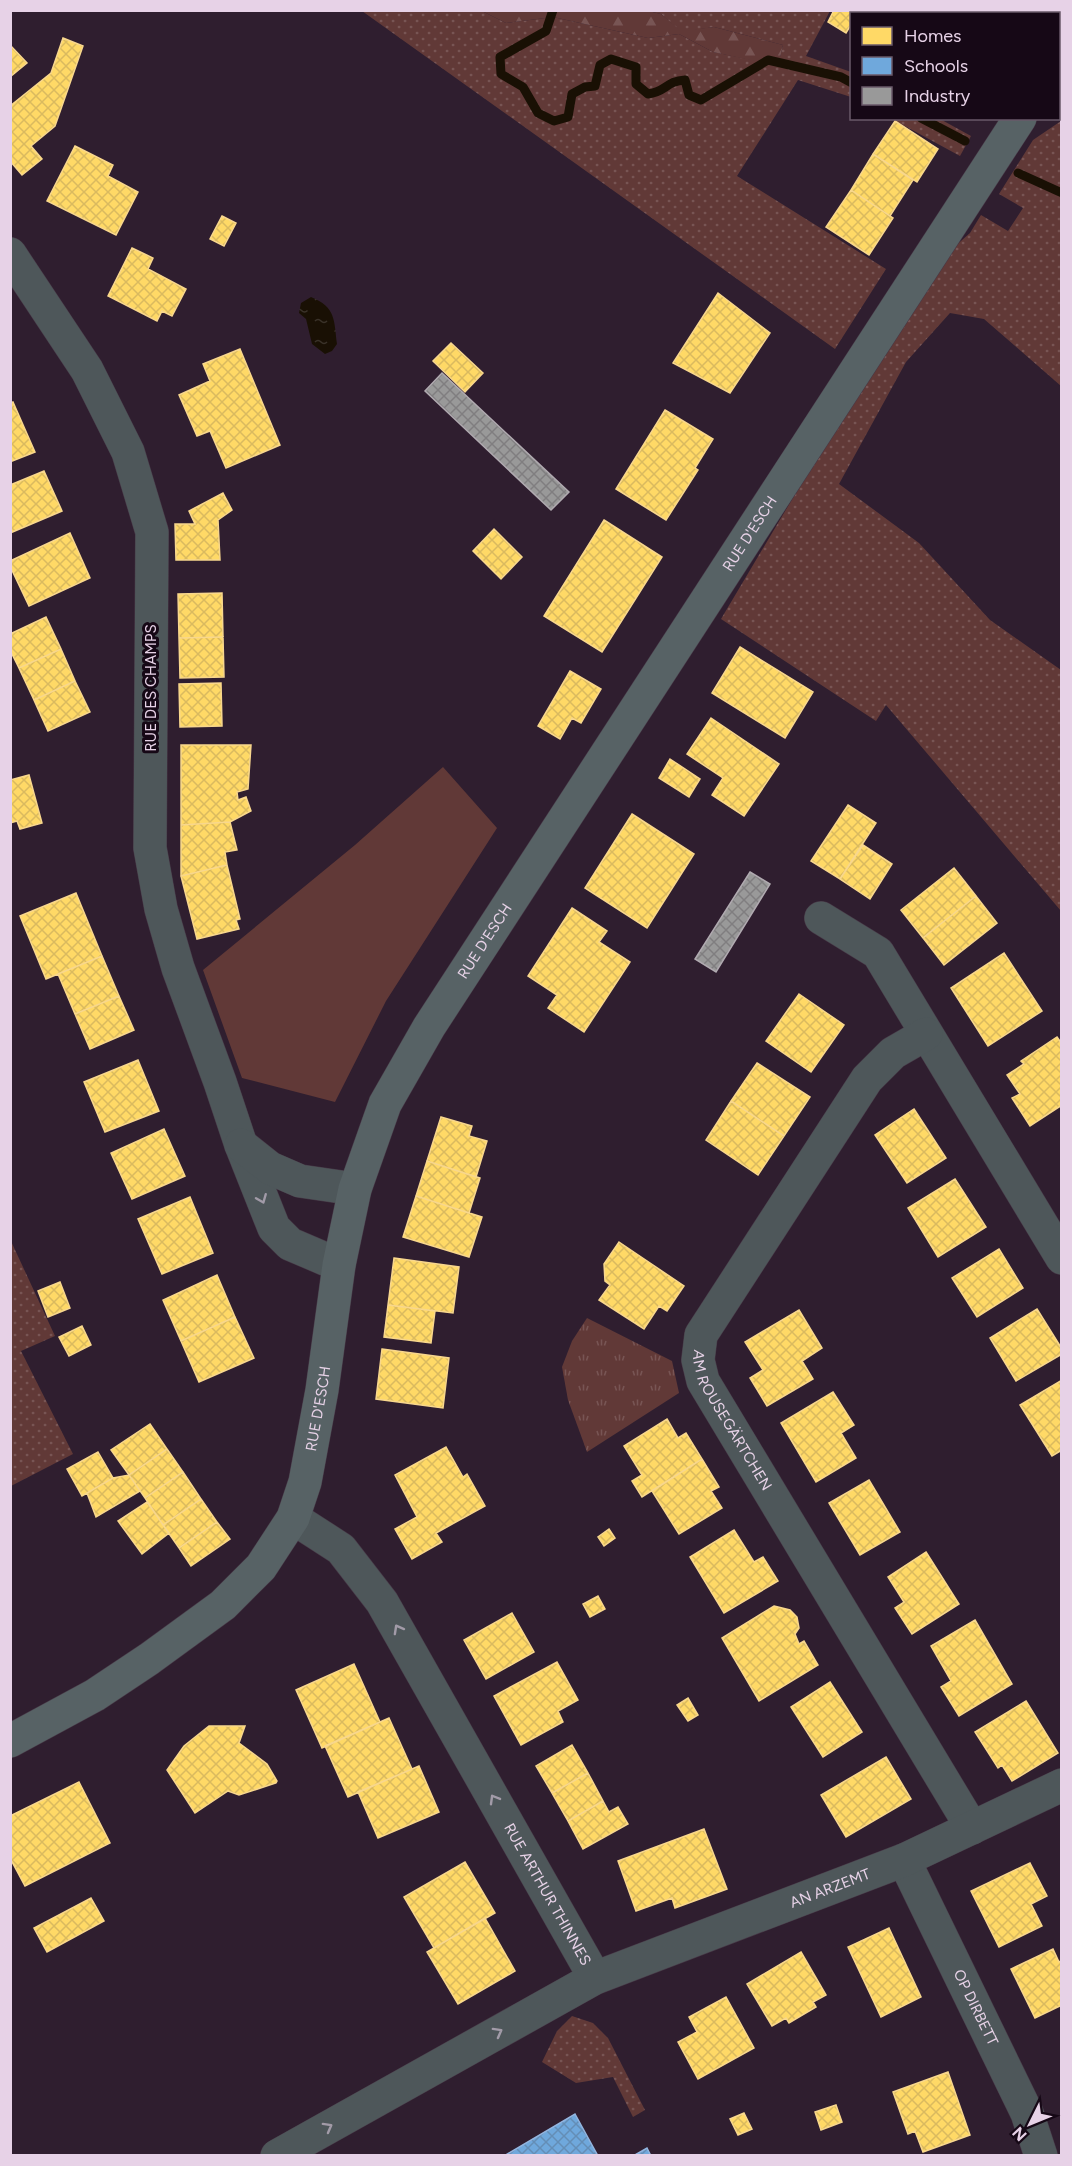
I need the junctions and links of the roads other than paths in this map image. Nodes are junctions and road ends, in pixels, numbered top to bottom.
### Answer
1 (1019, 120) edge
2 (10, 254) edge
3 (821, 918) dead end
4 (926, 1034) junction
5 (241, 1145) junction
6 (354, 1189) junction
7 (1062, 1258) edge
8 (339, 1265) junction
9 (292, 1518) junction
10 (10, 1741) edge
11 (1062, 1785) edge
12 (972, 1828) junction
13 (904, 1860) junction
14 (595, 1978) junction
15 (277, 2156) edge
16 (1041, 2156) edge

1 - 6 main road, RUE D'ESCH
2 - 5 street, RUE DES CHAMPS
3 - 4 street
4 - 7 street
4 - 12 street, AM ROUSEGÄRTCHEN
5 - 6 street
5 -> 8 street, RUE DES CHAMPS
6 - 8 main road, RUE D'ESCH
8 - 9 main road, RUE D'ESCH
9 - 10 main road, RUE D'ESCH
14 -> 9 street, RUE ARTHUR THINNES
11 - 12 street, AN ARZEMT
12 - 13 street, AN ARZEMT
13 - 14 street, AN ARZEMT
13 - 16 street, OP DIRBETT
15 -> 14 street, RUE ARTHUR THINNES

